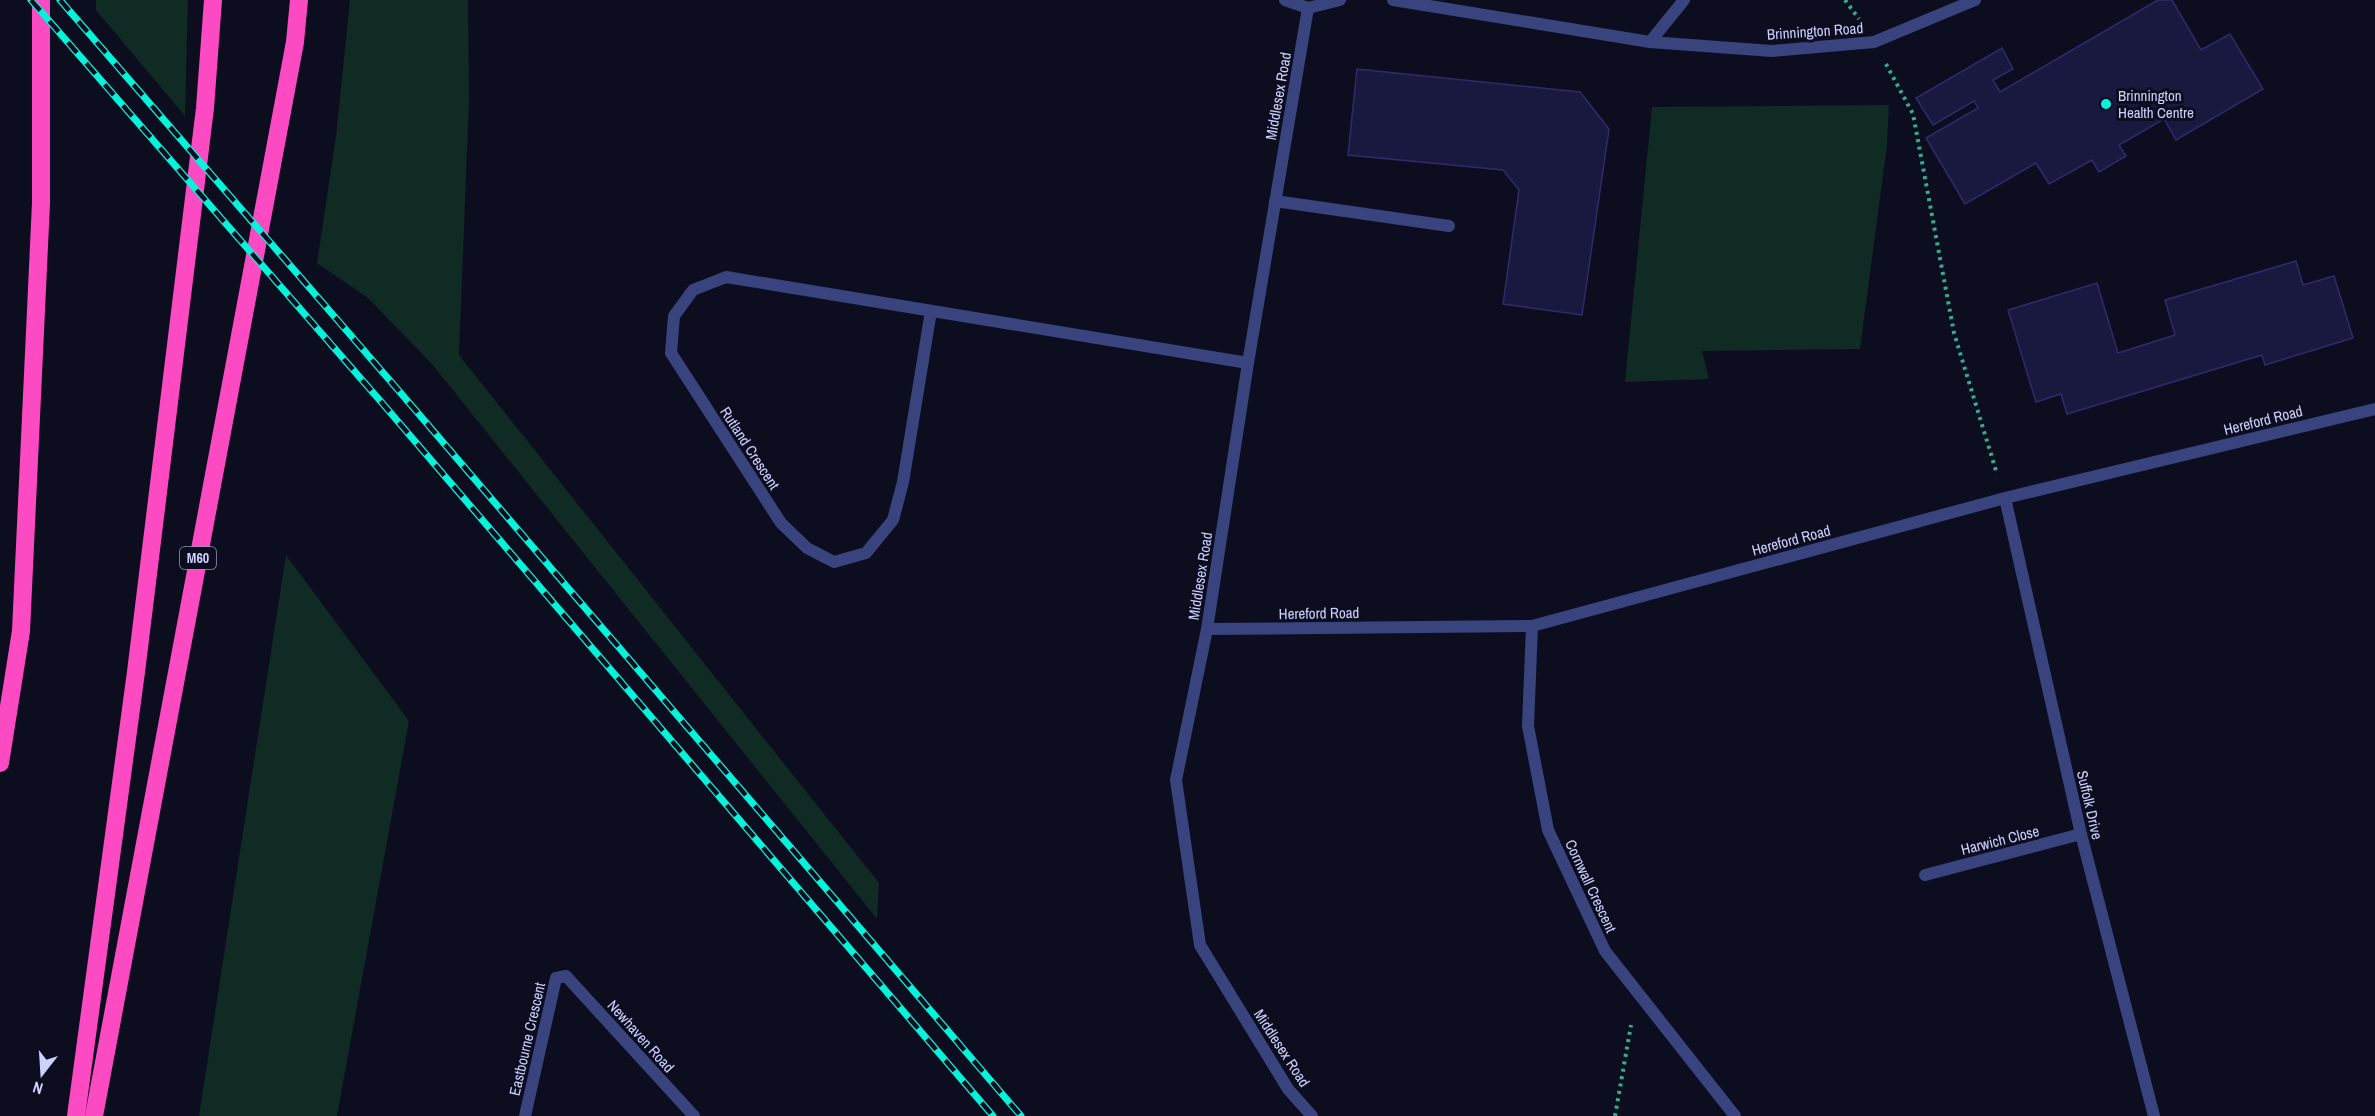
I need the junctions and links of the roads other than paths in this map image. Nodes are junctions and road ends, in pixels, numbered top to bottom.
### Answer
1 (41, 0) edge
2 (213, 0) edge
3 (299, 0) edge
4 (1285, 0) edge
5 (1340, 0) edge
6 (1393, 0) edge
7 (1684, 0) edge
8 (1975, 0) edge
9 (1308, 8) junction
10 (1650, 42) junction
11 (1275, 201) junction
12 (1449, 226) dead end
13 (931, 311) junction
14 (1248, 363) junction
15 (2375, 408) edge
16 (2005, 498) junction
17 (1532, 626) junction
18 (1207, 629) junction
19 (0, 763) edge
20 (2081, 834) junction
21 (1925, 875) dead end
22 (566, 976) joint
23 (76, 1116) edge
24 (94, 1116) edge
25 (525, 1116) edge
26 (694, 1116) edge
27 (1312, 1116) edge
28 (1735, 1116) edge
29 (2154, 1116) edge

1 - 19 highway
2 - 23 highway
3 - 24 highway, M60
4 - 9 street
5 - 9 street
6 - 10 street, Brinnington Road
7 - 10 street
8 - 10 street, Brinnington Road
9 - 11 street, Middlesex Road
11 - 12 street
11 - 14 street, Middlesex Road
13 - 13 street, Rutland Crescent
13 - 14 street, Rutland Crescent
14 - 18 street, Middlesex Road
15 - 16 street, Hereford Road
16 - 17 street, Hereford Road
16 - 20 street, Suffolk Drive
17 - 18 street, Hereford Road
17 - 28 street, Cornwall Crescent
18 - 27 street, Middlesex Road
20 - 21 street, Harwich Close
20 - 29 street, Suffolk Drive
22 - 25 street, Eastbourne Crescent
22 - 26 street, Newhaven Road

